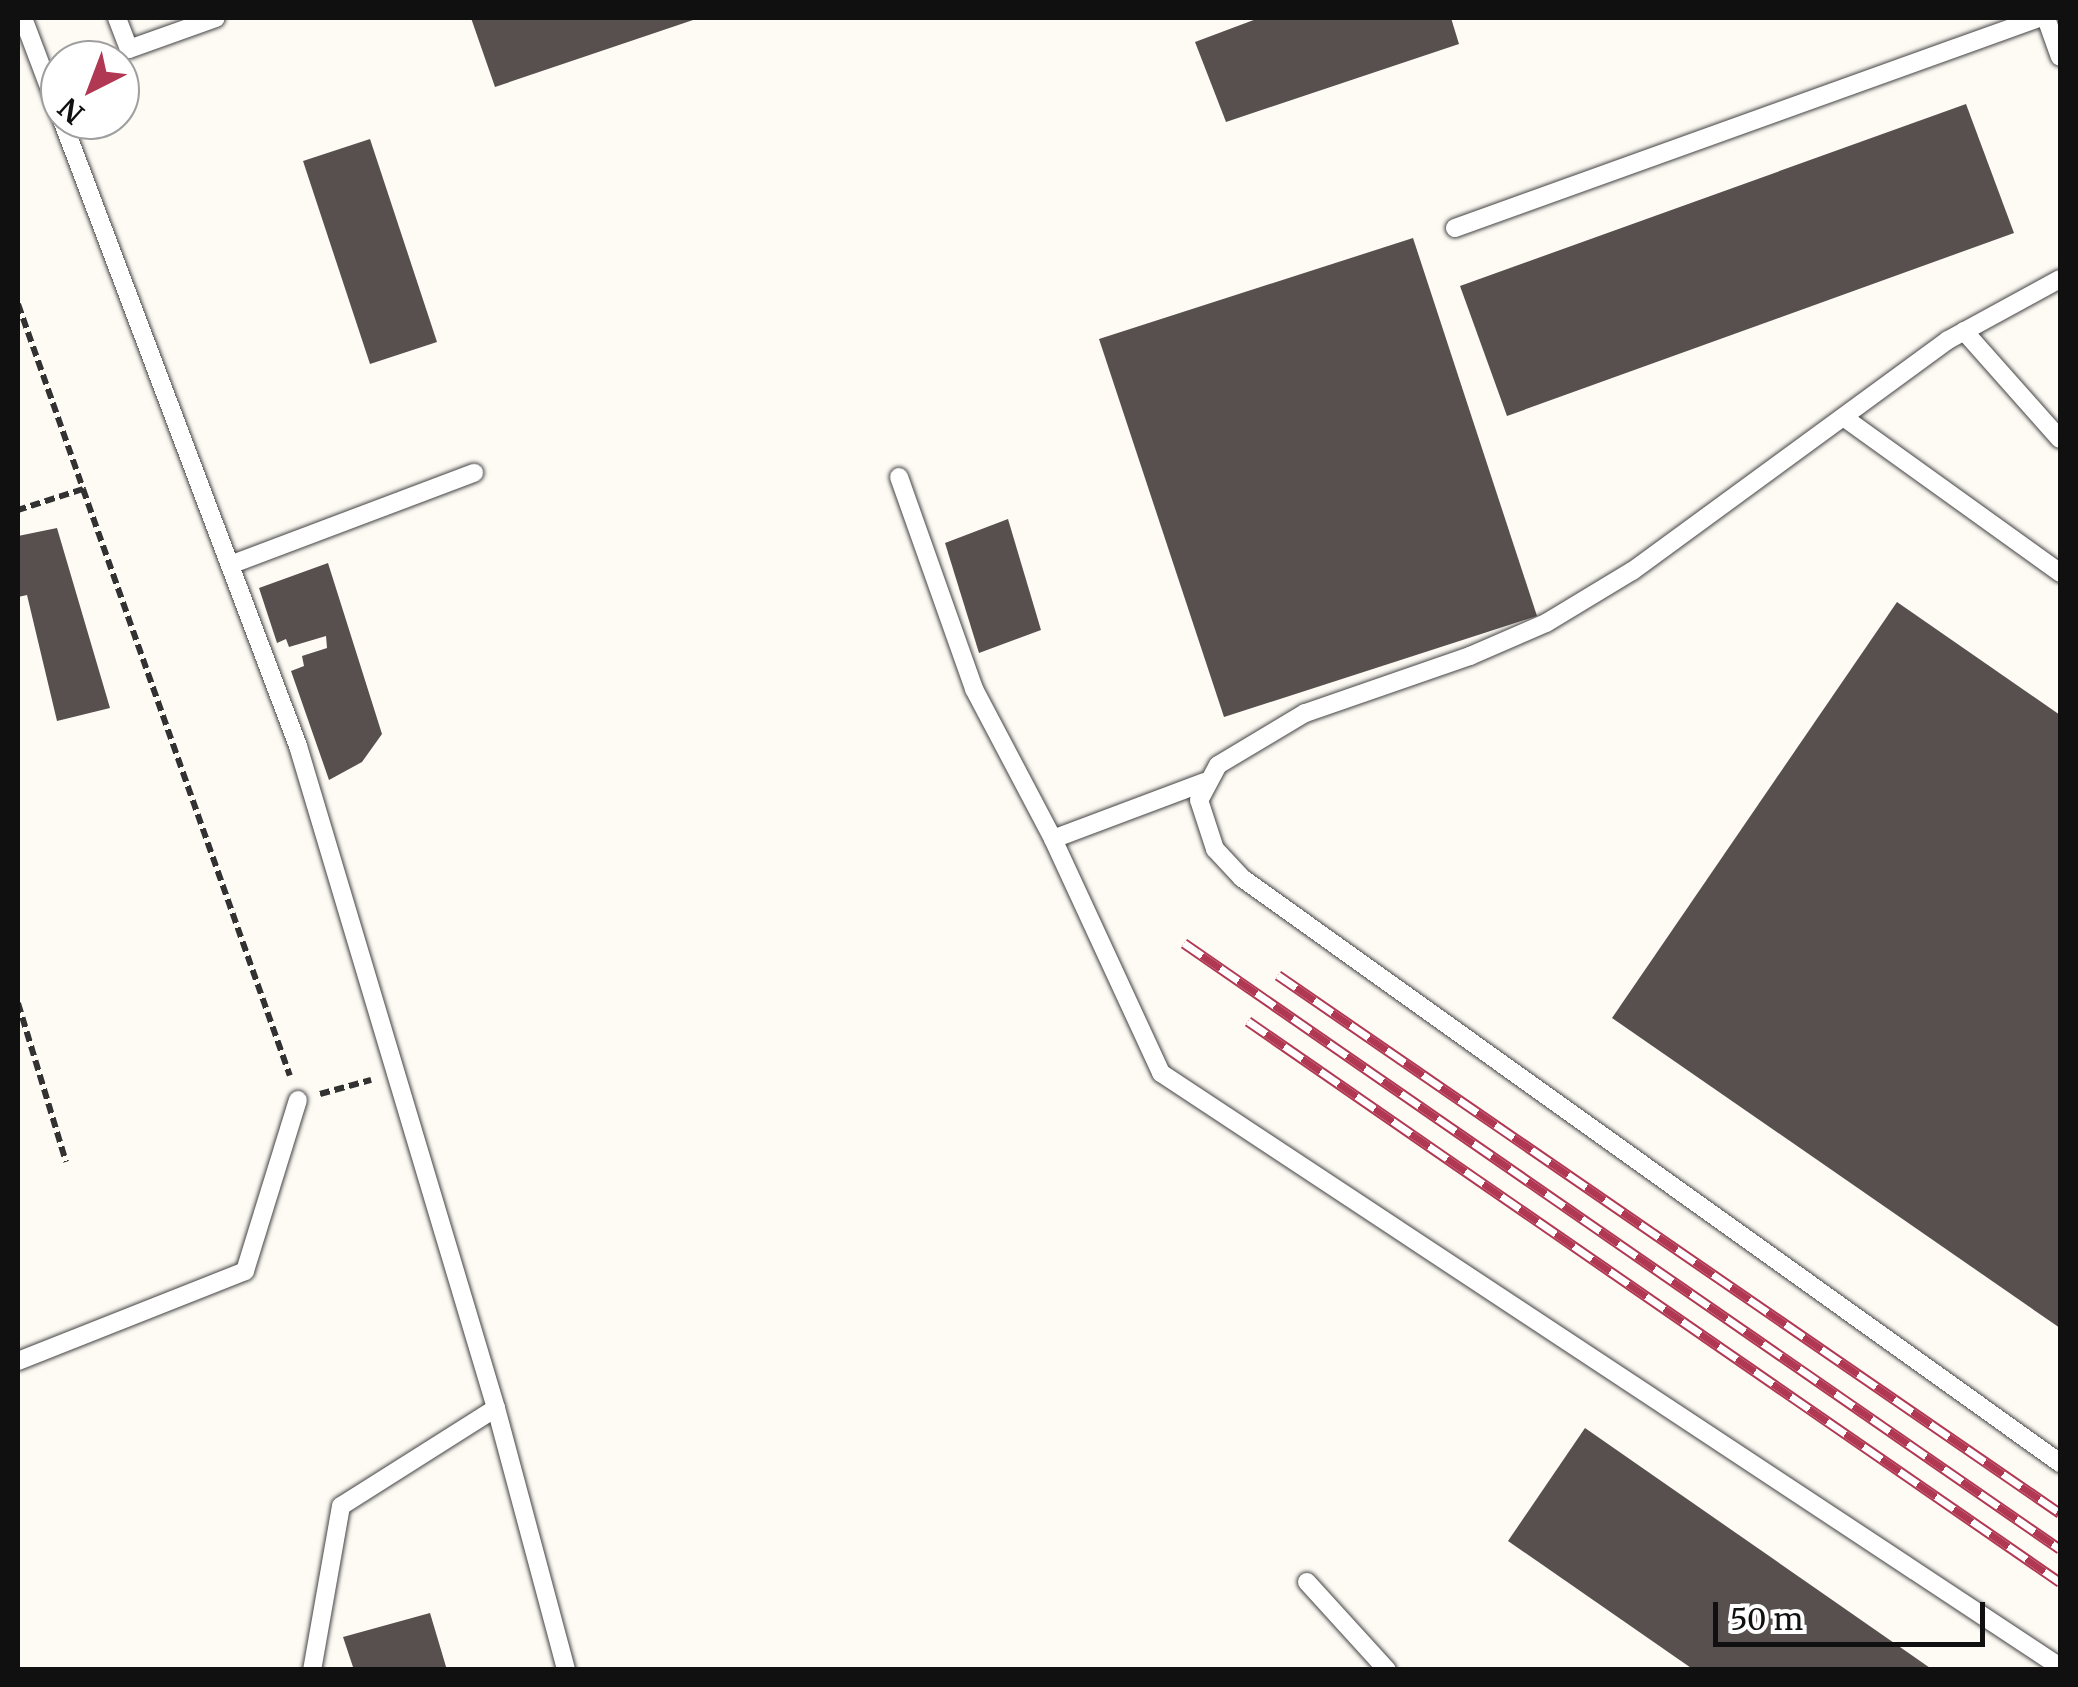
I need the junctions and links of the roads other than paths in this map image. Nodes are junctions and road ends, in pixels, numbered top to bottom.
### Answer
1 (23, 18) edge
2 (117, 18) edge
3 (216, 18) edge
4 (2042, 18) edge
5 (2060, 57) edge
6 (40, 63) edge
7 (69, 140) edge
8 (1455, 228) dead end
9 (2060, 279) edge
10 (1964, 331) junction
11 (1846, 419) junction
12 (2060, 439) edge
13 (474, 473) dead end
14 (899, 477) dead end
15 (230, 565) junction
16 (2060, 573) edge
17 (1205, 782) junction
18 (1053, 839) junction
19 (298, 1100) road end
20 (18, 1360) edge
21 (496, 1408) junction
22 (2060, 1463) edge
23 (1307, 1582) dead end
24 (2060, 1667) edge
25 (312, 1670) edge
26 (566, 1670) edge
27 (1387, 1670) edge

1 - 6 lane
2 - 3 lane
4 - 5 lane
4 - 8 lane
7 - 15 lane
9 - 10 lane
10 - 11 lane
10 - 12 lane
11 - 16 lane
11 - 17 lane
13 - 15 lane
14 - 18 lane
15 - 21 lane
17 - 18 lane
17 - 22 lane
18 - 24 lane
19 - 20 lane
21 - 25 lane
21 - 26 lane
23 - 27 lane

